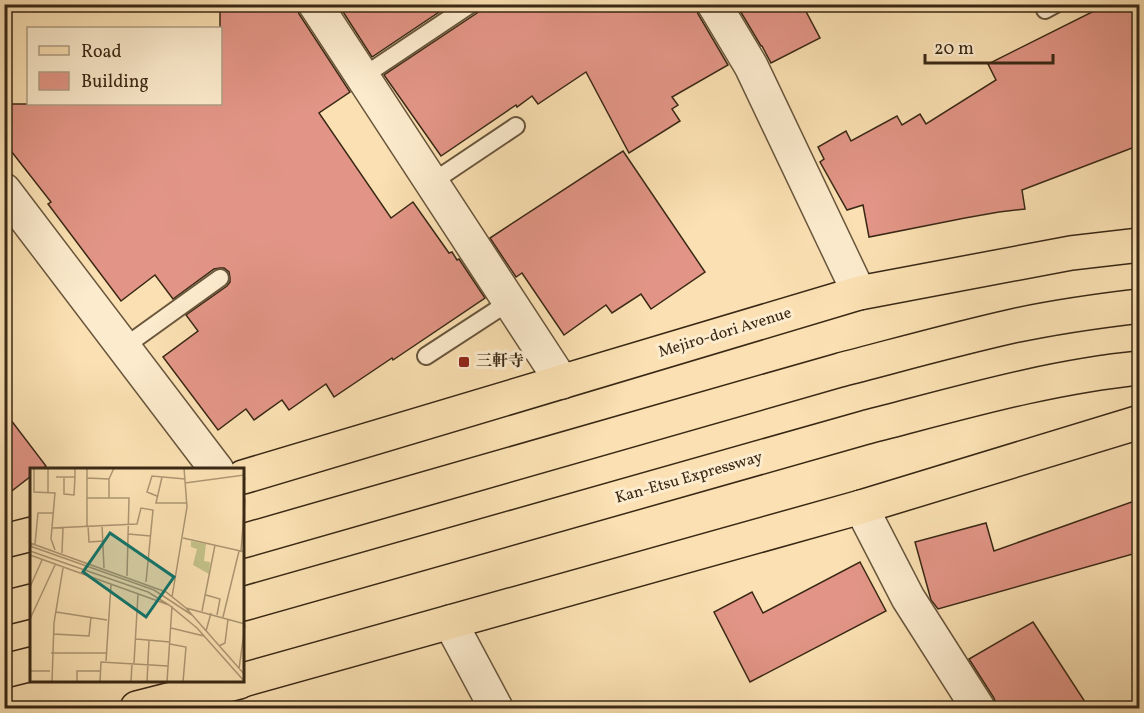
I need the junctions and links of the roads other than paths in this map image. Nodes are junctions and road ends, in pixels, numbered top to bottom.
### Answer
1 (315, 4) edge
2 (471, 4) edge
3 (714, 4) edge
4 (362, 77) junction
5 (516, 126) dead end
6 (431, 183) junction
7 (4, 190) edge
8 (1140, 245) edge
9 (220, 278) dead end
10 (859, 293) junction
11 (509, 302) junction
12 (1140, 306) edge
13 (124, 348) junction
14 (426, 356) dead end
15 (1140, 368) edge
16 (562, 382) junction
17 (1140, 422) edge
18 (215, 468) edge
19 (244, 477) edge
20 (861, 507) junction
21 (30, 534) edge
22 (4, 541) edge
23 (244, 541) edge
24 (30, 602) edge
25 (244, 604) edge
26 (4, 608) edge
27 (450, 622) junction
28 (30, 664) edge
29 (4, 671) edge
30 (244, 680) edge
31 (231, 683) edge
32 (137, 708) edge
33 (495, 708) edge
34 (978, 708) edge

1 - 4 street
2 - 4 lane
3 - 10 street
4 - 6 street
5 - 6 lane
6 - 11 street
7 - 13 street
8 - 10 main road, Mejiro-dori Avenue
9 - 13 lane
10 - 16 main road, Mejiro-dori Avenue
11 - 14 lane
11 - 16 street
12 - 23 main road
13 - 18 street
15 - 25 main road, Kan-Etsu Expressway
16 - 19 main road, Mejiro-dori Avenue
17 - 20 main road
20 - 27 main road
20 - 34 street
21 - 22 main road
24 - 26 main road
27 - 30 main road
27 - 33 street
28 - 29 main road
31 - 32 main road

